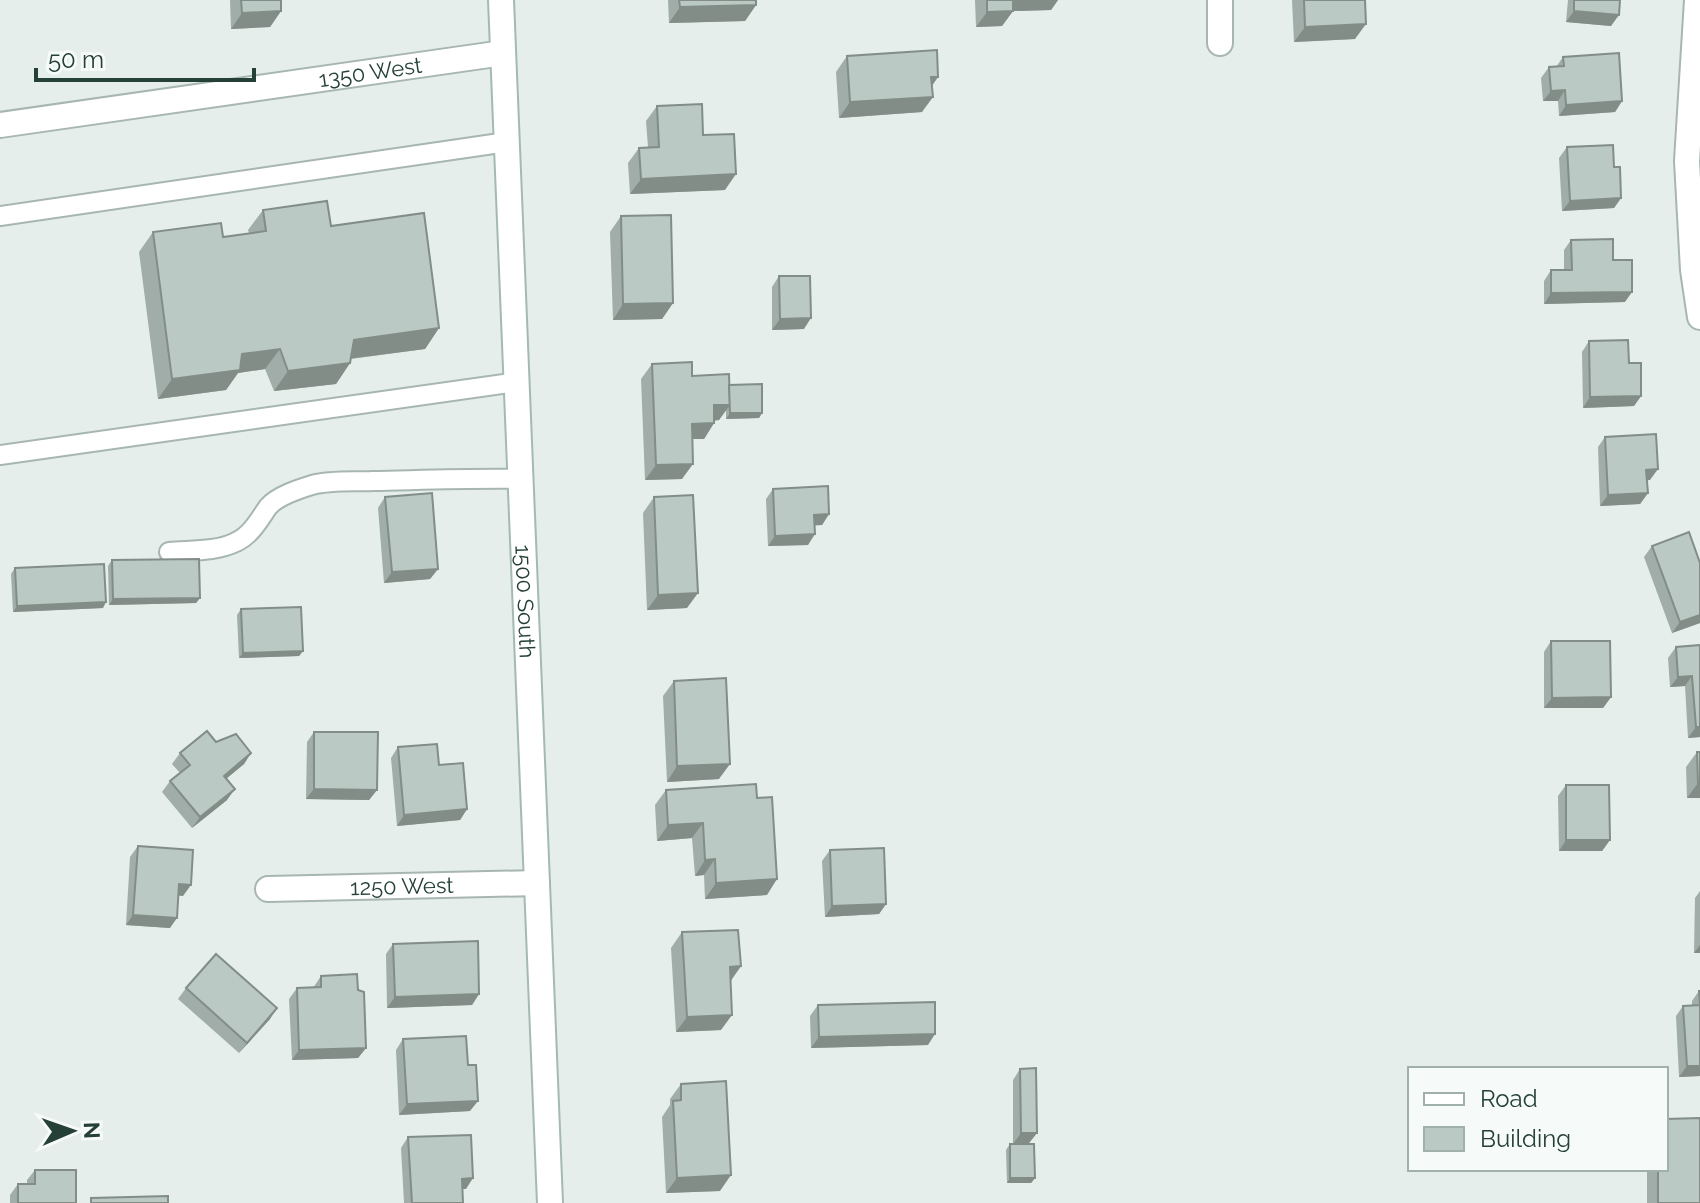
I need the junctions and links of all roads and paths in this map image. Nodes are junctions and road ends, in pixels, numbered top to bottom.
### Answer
1 (501, 0) edge
2 (1220, 0) edge
3 (1697, 0) edge
4 (1220, 43) dead end
5 (503, 53) junction
6 (0, 125) edge
7 (507, 142) junction
8 (0, 216) edge
9 (1700, 317) edge
10 (517, 382) junction
11 (0, 455) edge
12 (521, 479) junction
13 (169, 552) dead end
14 (537, 883) junction
15 (268, 889) dead end
16 (550, 1203) edge

1 - 5 street, 1500 South
2 - 4 street
3 - 9 street
5 - 6 street, 1350 West
5 - 7 street, 1500 South
7 - 8 lane
7 - 10 street, 1500 South
10 - 11 lane
10 - 12 street, 1500 South
12 - 13 lane
12 - 14 street, 1500 South
14 - 15 street, 1250 West
14 - 16 street, 1500 South

